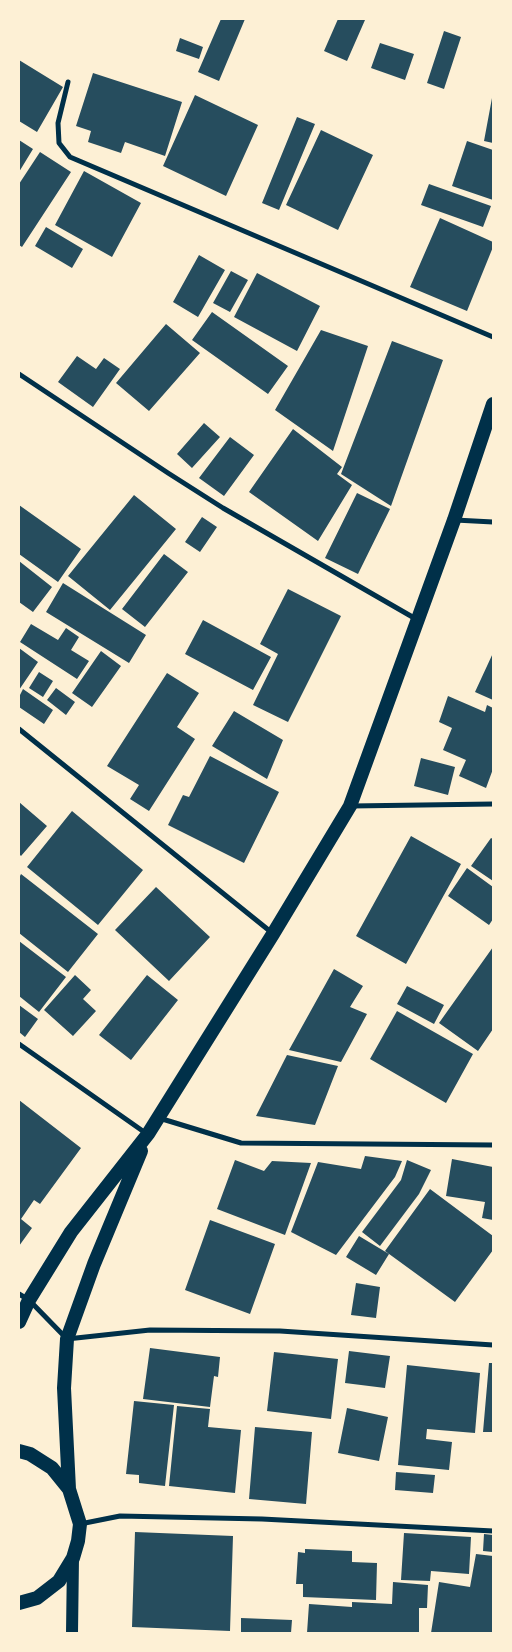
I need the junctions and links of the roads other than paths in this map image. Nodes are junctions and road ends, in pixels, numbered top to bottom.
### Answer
1 (68, 82) dead end
2 (493, 337) edge
3 (19, 374) edge
4 (493, 404) edge
5 (454, 520) junction
6 (493, 522) edge
7 (417, 620) junction
8 (19, 729) edge
9 (493, 804) edge
10 (350, 806) junction
11 (273, 934) junction
12 (19, 1044) edge
13 (158, 1117) junction
14 (148, 1134) junction
15 (493, 1145) edge
16 (24, 1297) edge
17 (19, 1322) edge
18 (67, 1339) junction
19 (493, 1345) edge
20 (19, 1451) edge
21 (69, 1488) junction
22 (80, 1524) junction
23 (493, 1531) edge
24 (73, 1558) junction
25 (19, 1603) edge
26 (72, 1633) edge

1 - 2 street
3 - 7 street
4 - 5 highway
5 - 6 street
5 - 7 highway
7 - 10 highway
8 - 11 street
9 - 10 street
10 - 11 highway
11 - 13 highway
12 - 14 street
13 - 14 highway
13 - 15 street
14 - 16 highway
14 - 18 highway
16 - 17 highway
16 - 18 street
18 - 19 street
18 - 21 highway
20 - 21 highway
21 - 22 highway
22 - 23 street
22 - 24 highway
24 - 25 highway
24 - 26 main road

